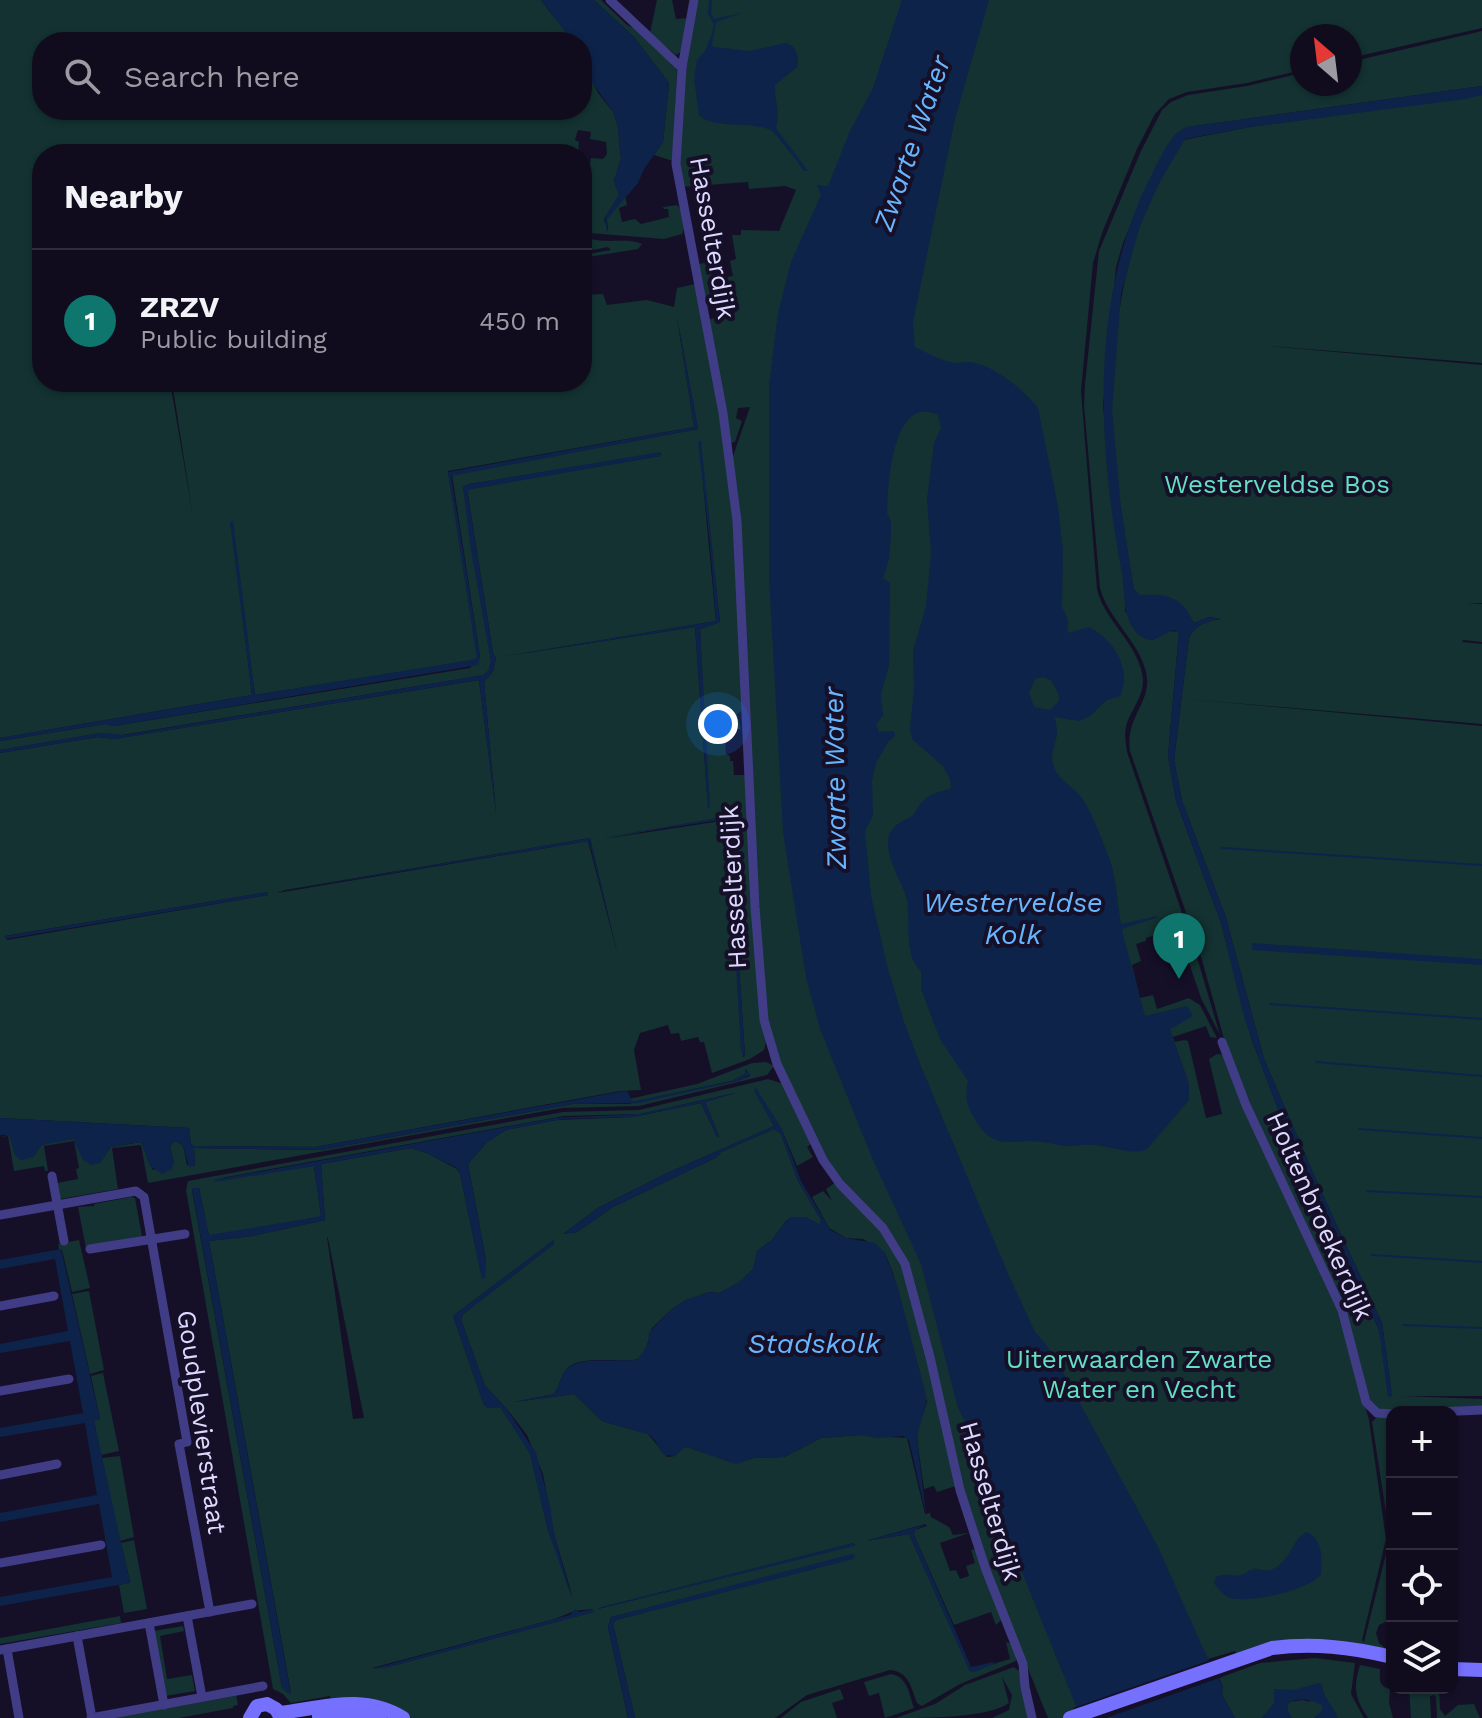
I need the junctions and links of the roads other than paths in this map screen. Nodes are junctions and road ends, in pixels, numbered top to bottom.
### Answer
1 (610, 0) edge
2 (694, 0) edge
3 (682, 68) junction
4 (1222, 1042) dead end
5 (52, 1176) dead end
6 (58, 1205) junction
7 (0, 1215) edge
8 (185, 1234) dead end
9 (151, 1238) junction
10 (64, 1241) dead end
11 (90, 1249) dead end
12 (54, 1296) dead end
13 (0, 1306) edge
14 (69, 1379) dead end
15 (0, 1391) edge
16 (1482, 1410) edge
17 (1458, 1411) edge
18 (1386, 1413) edge
19 (57, 1464) dead end
20 (0, 1475) edge
21 (101, 1545) dead end
22 (0, 1563) edge
23 (252, 1604) dead end
24 (210, 1612) junction
25 (187, 1616) junction
26 (149, 1623) junction
27 (77, 1636) junction
28 (4, 1649) edge
29 (1386, 1656) edge
30 (1458, 1669) edge
31 (1482, 1670) edge
32 (263, 1686) dead end
33 (202, 1697) junction
34 (164, 1705) junction
35 (280, 1716) edge
36 (246, 1717) edge
37 (19, 1718) edge
38 (92, 1718) edge
39 (311, 1718) edge
40 (380, 1718) edge
41 (403, 1718) edge
42 (1032, 1718) edge
43 (1070, 1718) edge

1 - 3 street
2 - 3 street, Hasselterdijk
3 - 42 street, Hasselterdijk
4 - 18 street, Holtenbroekerdijk
5 - 6 street
6 - 7 street, Goudplevierstraat
6 - 9 street, Goudplevierstraat
6 - 10 street
8 - 9 street
9 - 11 street
9 - 24 street, Goudplevierstraat
12 - 13 street
14 - 15 street
16 - 17 street
19 - 20 street
21 - 22 street
23 - 24 street
24 - 25 street
25 - 26 street
25 - 33 street
26 - 27 street
26 - 34 street
27 - 28 street
27 - 38 street
28 - 37 street
29 - 43 main road
30 - 31 main road
32 - 33 street
33 - 34 street
34 - 38 street
35 - 36 main road
35 - 41 main road
39 - 40 main road

